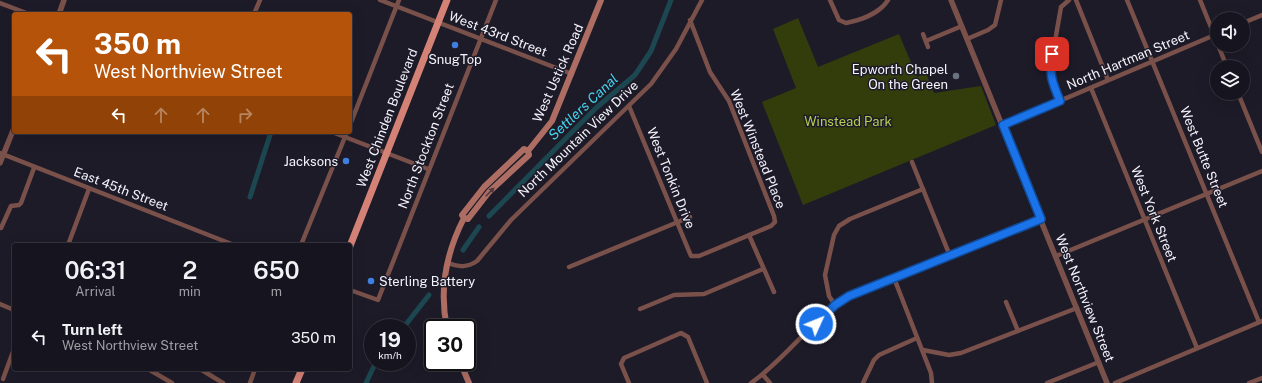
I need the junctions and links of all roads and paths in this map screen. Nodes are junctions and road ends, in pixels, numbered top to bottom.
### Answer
1 (64, 0) edge
2 (260, 0) edge
3 (380, 0) edge
4 (399, 0) edge
5 (447, 0) edge
6 (496, 0) edge
7 (601, 0) edge
8 (702, 0) edge
9 (830, 0) edge
10 (888, 0) edge
11 (951, 0) edge
12 (1001, 0) edge
13 (1069, 0) edge
14 (1076, 0) edge
15 (1127, 0) edge
16 (1200, 0) edge
17 (0, 2) edge
18 (396, 6) junction
19 (24, 12) edge
20 (60, 12) edge
21 (255, 12) edge
22 (1262, 15) edge
23 (690, 20) junction
24 (1250, 20) edge
25 (1210, 21) edge
26 (438, 22) junction
27 (962, 26) junction
28 (923, 34) dead end
29 (1210, 37) edge
30 (480, 39) junction
31 (967, 39) junction
32 (926, 41) junction
33 (928, 47) dead end
34 (1152, 62) junction
35 (572, 74) junction
36 (1108, 80) junction
37 (1090, 88) junction
38 (1241, 100) edge
39 (1060, 101) junction
40 (629, 106) junction
41 (352, 120) edge
42 (1003, 125) junction
43 (12, 132) edge
44 (346, 135) edge
45 (1262, 152) edge
46 (386, 153) junction
47 (2, 154) edge
48 (912, 162) dead end
49 (0, 163) edge
50 (34, 168) junction
51 (428, 169) junction
52 (1262, 171) edge
53 (89, 189) junction
54 (923, 189) junction
55 (1207, 194) junction
56 (690, 217) dead end
57 (1041, 219) junction
58 (1144, 219) junction
59 (677, 222) junction
60 (1, 228) edge
61 (749, 235) junction
62 (69, 243) edge
63 (229, 243) edge
64 (302, 243) edge
65 (351, 243) edge
66 (950, 256) junction
67 (1056, 256) junction
68 (448, 263) junction
69 (569, 267) dead end
70 (763, 269) junction
71 (894, 278) junction
72 (352, 291) edge
73 (774, 292) dead end
74 (1006, 302) dead end
75 (0, 304) edge
76 (835, 305) junction
77 (1077, 308) junction
78 (12, 309) edge
79 (640, 309) dead end
80 (446, 319) edge
81 (1261, 322) edge
82 (1018, 331) junction
83 (917, 338) junction
84 (1197, 348) junction
85 (922, 350) junction
86 (12, 354) edge
87 (1099, 362) junction
88 (151, 371) edge
89 (203, 371) edge
90 (254, 371) edge
91 (301, 371) edge
92 (464, 371) edge
93 (763, 375) junction
94 (1262, 378) edge
95 (2, 379) dead end
96 (172, 383) edge
97 (224, 383) edge
98 (250, 383) edge
99 (296, 383) edge
100 (469, 383) edge
101 (629, 383) edge
102 (707, 383) edge
103 (751, 383) edge
104 (770, 383) edge
105 (863, 383) edge
106 (932, 383) edge
107 (1047, 383) edge
108 (1107, 383) edge
109 (1115, 383) edge
110 (1249, 383) edge

1 - 20 street
2 - 21 street
3 - 18 street, West 43rd Street
4 - 18 street
5 - 26 main road, West Chinden Boulevard
6 - 30 street, North Stockton Street
7 - 35 main road, West Ustick Road
8 - 23 street, North Mountain View Drive
9 - 10 street
11 - 27 street, West Northview Street
12 - 31 street
13 - 39 street
14 - 36 street
15 - 34 street, West Butte Street
16 - 25 street
17 - 19 street
18 - 26 street, West 43rd Street
18 - 41 street
22 - 24 street
23 - 40 street, North Mountain View Drive
23 - 61 street, West Winstead Place
26 - 30 street, West 43rd Street
26 - 46 main road, West Chinden Boulevard
27 - 31 street, West Northview Street
27 - 32 street
28 - 32 street
29 - 34 street, North Hartman Street
30 - 35 street, West 43rd Street
30 - 51 street, North Stockton Street
31 - 42 street, West Northview Street
32 - 33 street
34 - 36 street, North Hartman Street
34 - 55 street, West Butte Street
35 - 68 main road, West Ustick Road
36 - 37 street, North Hartman Street
37 - 39 street, North Hartman Street
37 - 58 street, West York Street
38 - 45 street
39 - 42 street, North Hartman Street
40 - 59 street, West Tonkin Drive
40 - 68 street, North Mountain View Drive
42 - 57 street, West Northview Street
43 - 47 street
44 - 46 street
44 - 64 street
46 - 51 street
46 - 65 main road, West Chinden Boulevard
47 - 49 street
47 - 50 street, East 45th Street
48 - 54 street
50 - 53 street, East 45th Street
50 - 60 street
51 - 72 street, North Stockton Street
52 - 55 street
53 - 62 street
53 - 63 street, East 45th Street
54 - 66 street
54 - 76 street
55 - 58 street
55 - 81 street, West Butte Street
56 - 59 street
57 - 66 street
57 - 67 street, West Northview Street
58 - 67 street
58 - 84 street, West York Street
59 - 61 street, West Tonkin Drive
59 - 69 street
61 - 70 street
66 - 71 street
67 - 77 street, West Northview Street
68 - 80 main road, West Ustick Road
70 - 73 street
70 - 79 street
71 - 76 street
71 - 83 street
74 - 82 street
75 - 78 street
76 - 93 street
77 - 82 street
77 - 87 street, West Northview Street
81 - 84 street
82 - 85 street
83 - 85 street
83 - 105 street
84 - 109 street
85 - 106 street
86 - 95 street
87 - 107 street
87 - 108 street, West Northview Street
88 - 96 street
89 - 97 street
90 - 98 street
91 - 99 main road
92 - 100 main road
93 - 103 street
93 - 104 street
94 - 110 street
101 - 102 street

